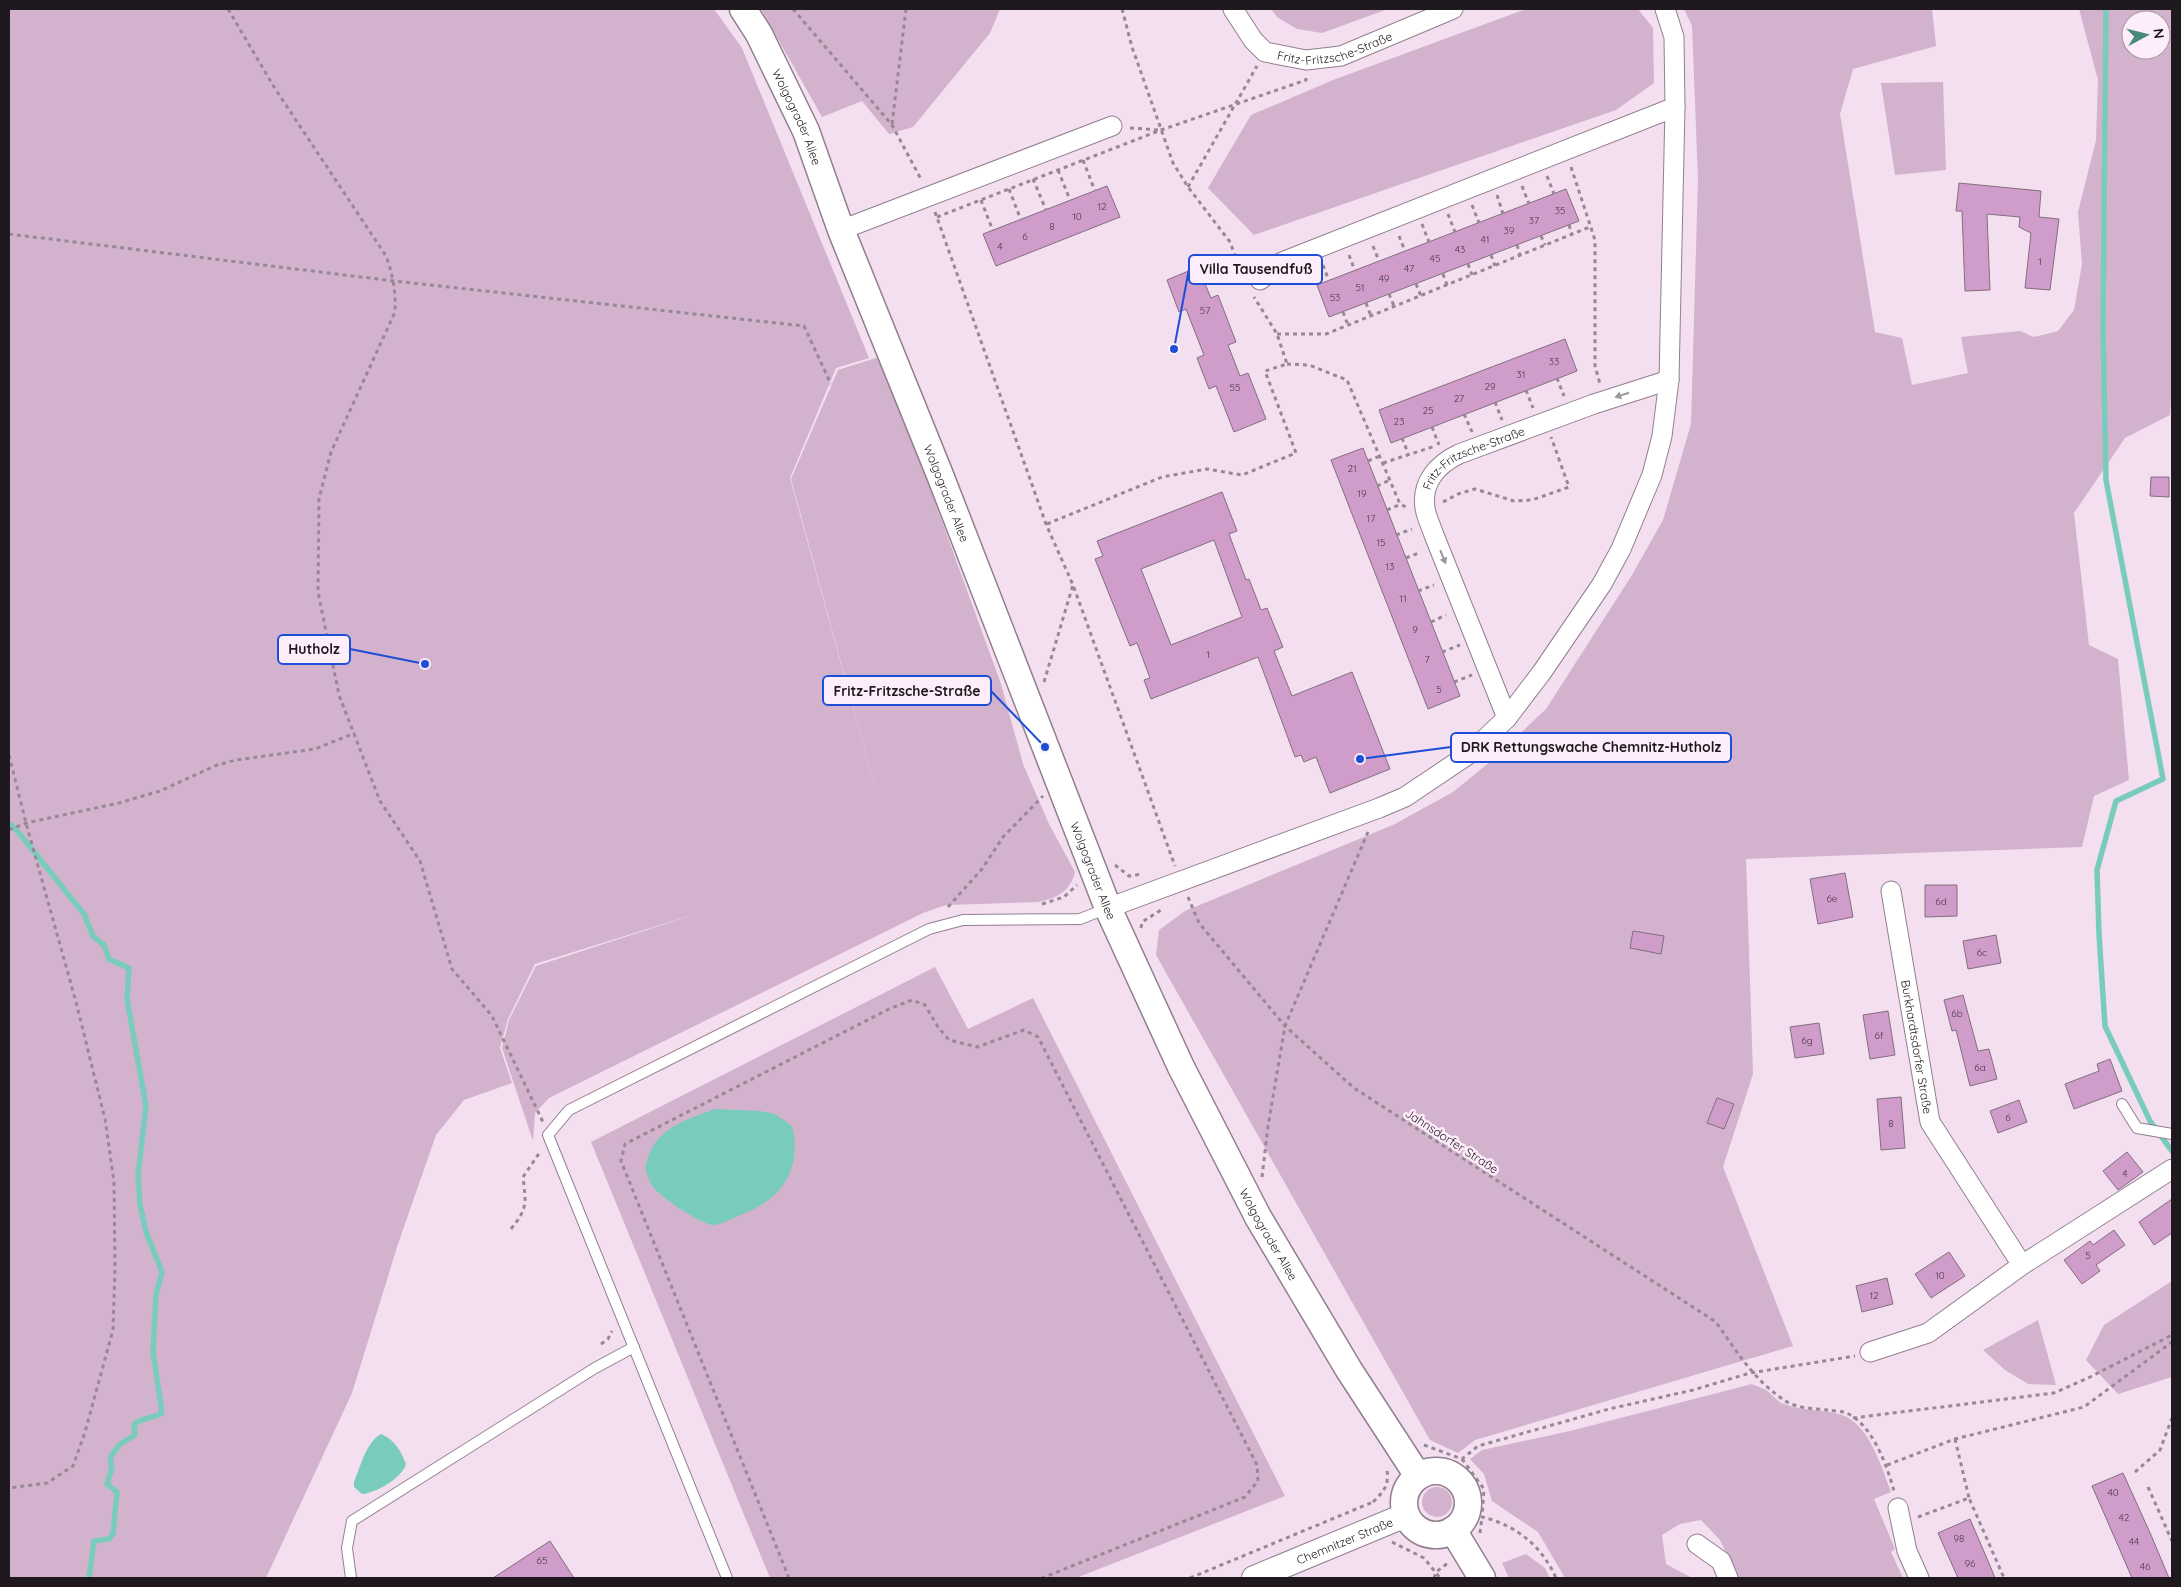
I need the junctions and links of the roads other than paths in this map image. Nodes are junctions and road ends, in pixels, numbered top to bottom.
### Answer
1 (744, 9) edge
2 (1233, 9) edge
3 (1453, 9) edge
4 (1665, 9) edge
5 (1675, 107) junction
6 (1112, 126) road end
7 (841, 230) junction
8 (1251, 284) road end
9 (1669, 380) junction
10 (1507, 718) junction
11 (1891, 891) dead end
12 (1108, 908) junction
13 (2122, 1104) dead end
14 (2169, 1134) edge
15 (2167, 1173) edge
16 (2022, 1265) junction
17 (634, 1347) junction
18 (1870, 1352) road end
19 (1412, 1466) junction
20 (1406, 1515) junction
21 (1900, 1515) road end
22 (1453, 1530) junction
23 (1696, 1544) dead end
24 (351, 1578) edge
25 (728, 1578) edge
26 (1254, 1578) edge
27 (1482, 1578) edge
28 (1728, 1578) edge
29 (1919, 1578) edge

1 - 7 main road, Wolgograder Allee
2 - 3 street, Fritz-Fritzsche-Straße
4 - 5 street
5 - 8 street
5 - 9 street
6 - 7 street
7 - 12 main road, Wolgograder Allee
9 - 10 street
9 -> 10 street, Fritz-Fritzsche-Straße
10 - 12 street
11 - 16 street, Burkhardtsdorfer Straße
12 - 17 lane
12 - 19 main road, Wolgograder Allee
13 - 14 lane
15 - 16 street
16 - 18 street
17 - 24 lane
17 - 25 lane
19 - 20 main road
19 - 22 main road
20 - 22 main road
20 - 26 street, Chemnitzer Straße
21 - 29 street
22 - 27 main road
23 - 28 street

